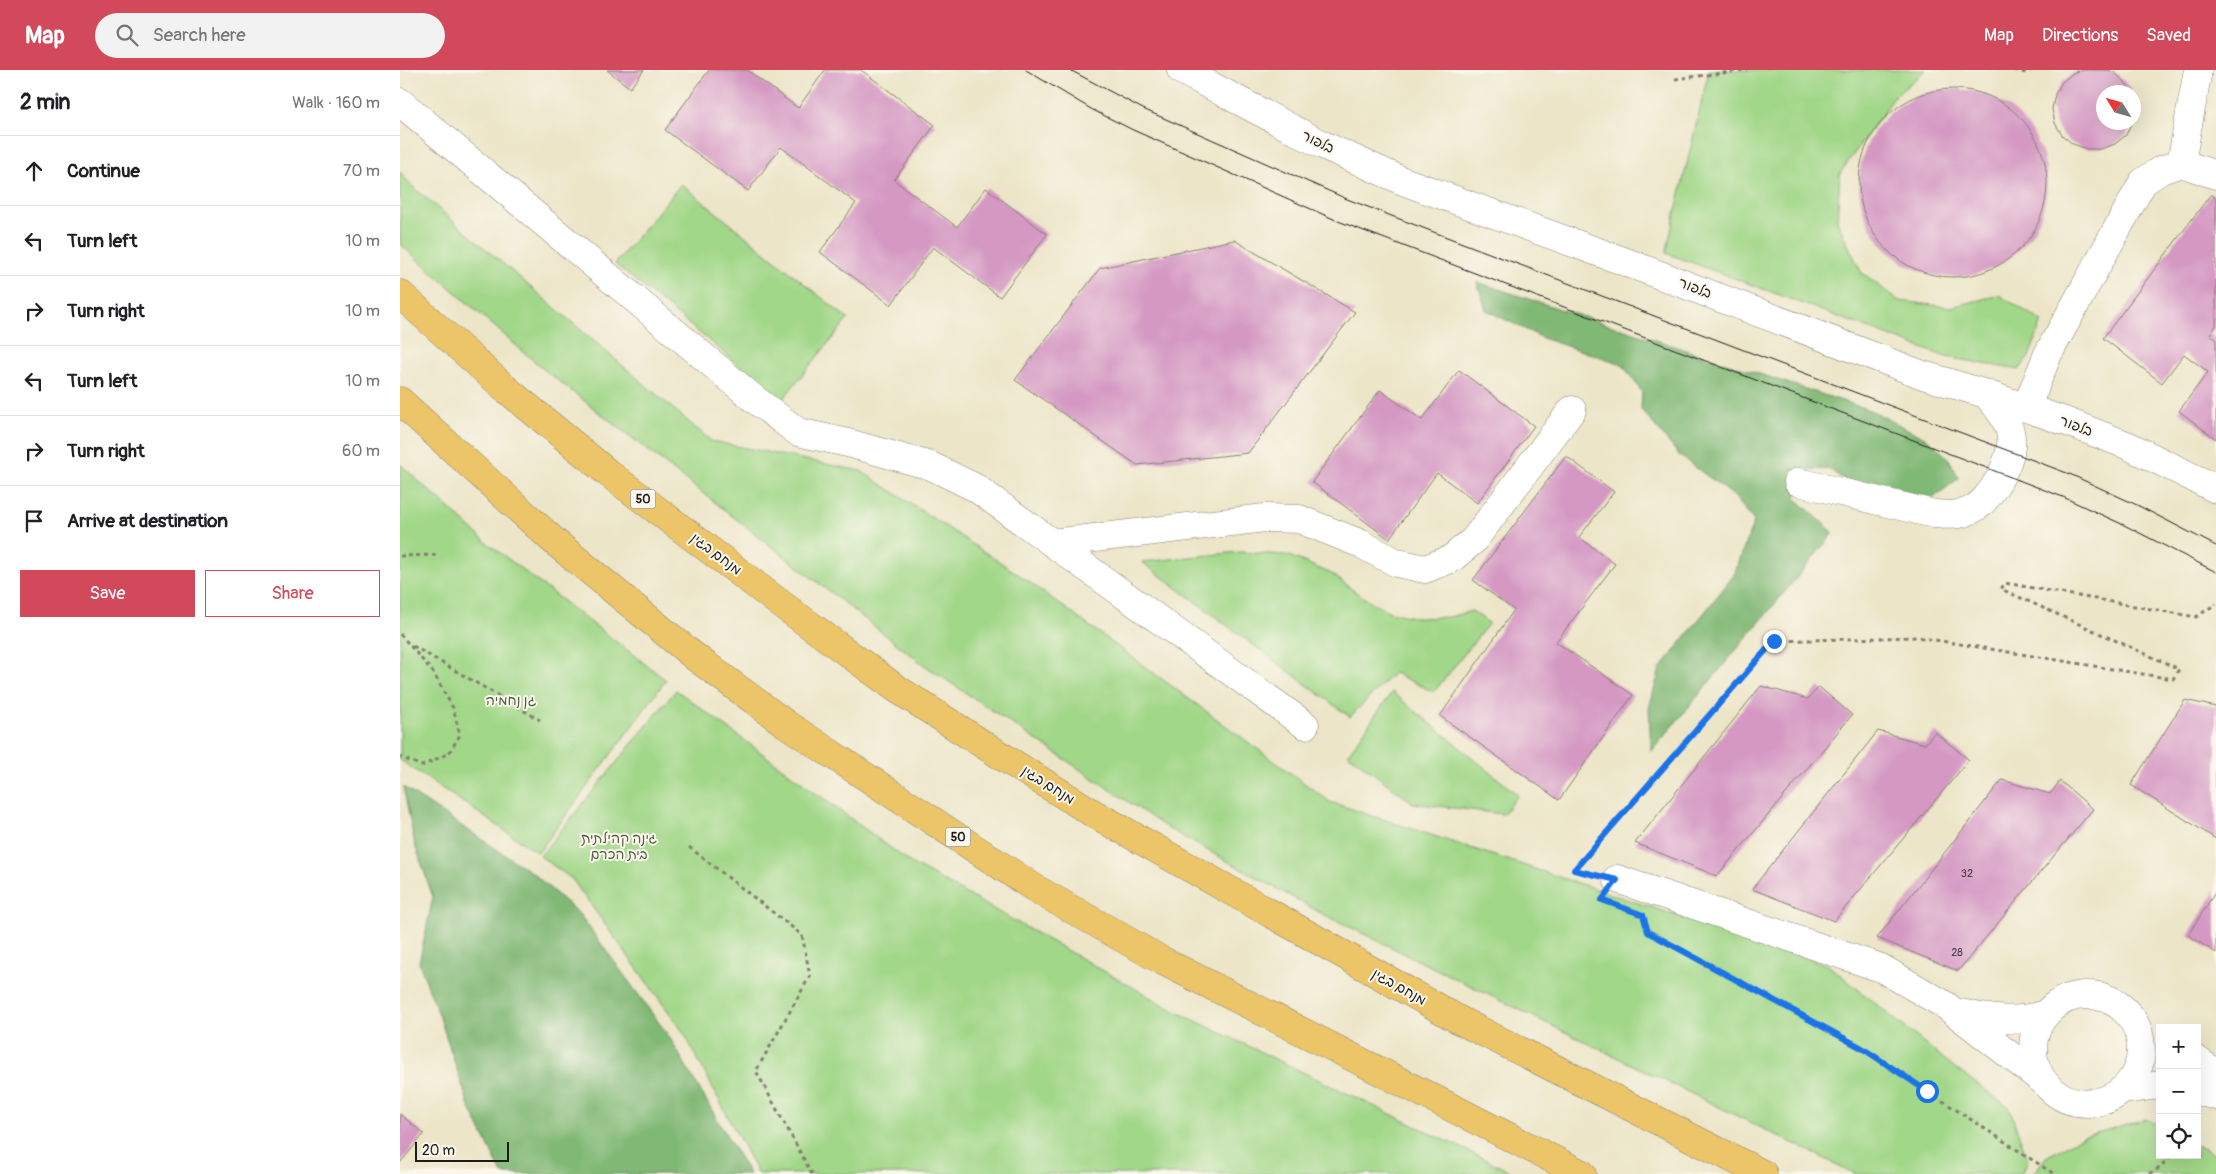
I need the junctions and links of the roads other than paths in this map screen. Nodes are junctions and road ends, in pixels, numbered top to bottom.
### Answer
1 (1181, 70) edge
2 (2198, 70) edge
3 (400, 102) edge
4 (2182, 163) junction
5 (2216, 175) edge
6 (400, 294) edge
7 (1986, 394) junction
8 (400, 401) edge
9 (2026, 408) junction
10 (1572, 410) dead end
11 (2070, 424) junction
12 (2010, 451) junction
13 (1798, 482) dead end
14 (2216, 489) edge
15 (1052, 543) junction
16 (1305, 725) dead end
17 (1617, 880) road end
18 (2127, 1011) junction
19 (1954, 1012) junction
20 (2046, 1014) junction
21 (2156, 1030) edge
22 (2201, 1063) edge
23 (2216, 1074) edge
24 (2043, 1081) junction
25 (2156, 1086) edge
26 (2123, 1090) junction
27 (2201, 1092) edge
28 (2216, 1096) edge
29 (1582, 1174) edge
30 (1763, 1174) edge

1 - 7 street, בלפור
2 - 4 street
3 - 15 street
4 - 5 street
4 - 9 street
6 - 30 highway, מנחם בגין / 50
7 - 9 street, בלפור
7 - 12 street
8 - 29 highway, 50
9 - 11 street, בלפור
10 - 15 street
11 - 12 street
11 - 14 street, בלפור
12 - 13 street
15 - 16 street
17 - 19 street
18 - 20 street
18 - 21 street
18 - 26 street
19 - 20 street
19 - 24 street
20 - 24 street
22 - 23 street
24 - 26 street
25 - 26 street
27 - 28 street

